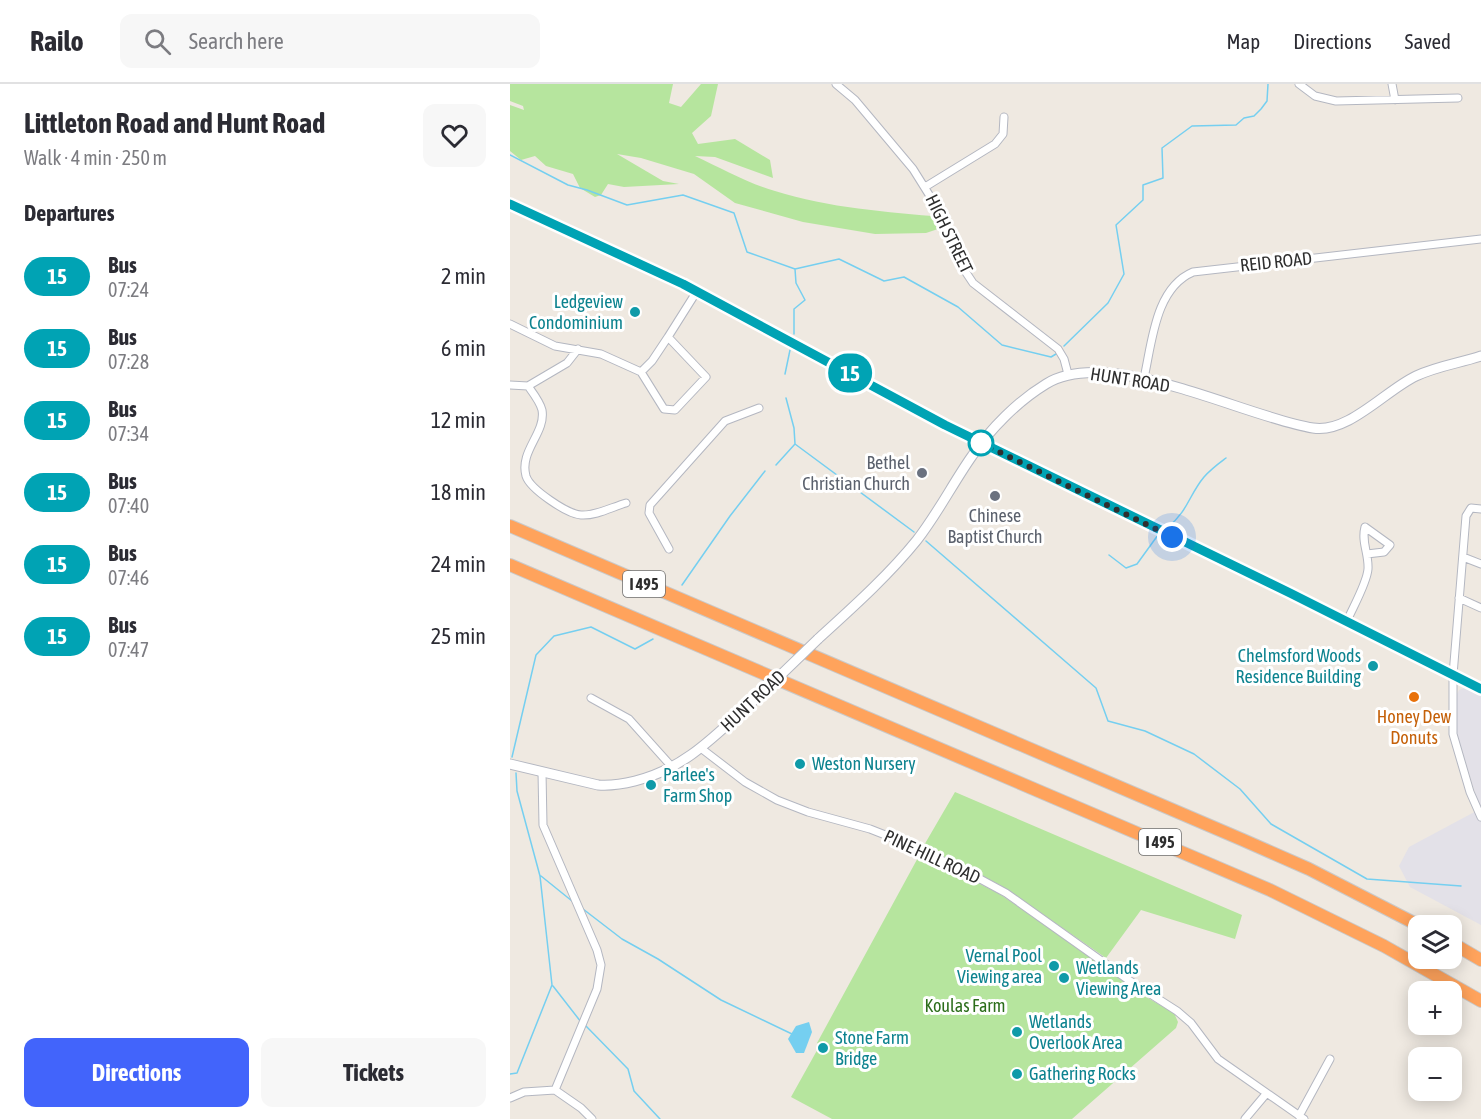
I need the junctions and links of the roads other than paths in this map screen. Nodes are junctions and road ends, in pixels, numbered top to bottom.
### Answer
1 (836, 84) edge
2 (1299, 84) edge
3 (1392, 84) edge
4 (845, 87) edge
5 (1458, 98) dead end
6 (1395, 100) junction
7 (1004, 117) dead end
8 (925, 187) junction
9 (510, 204) edge
10 (1481, 239) edge
11 (697, 291) junction
12 (510, 324) edge
13 (668, 337) junction
14 (578, 350) junction
15 (1481, 356) edge
16 (641, 372) junction
17 (1068, 374) junction
18 (1144, 378) junction
19 (510, 385) edge
20 (528, 386) junction
21 (759, 408) dead end
22 (981, 443) junction
23 (626, 503) dead end
24 (1481, 509) edge
25 (510, 526) edge
26 (669, 549) dead end
27 (1366, 554) junction
28 (1463, 557) junction
29 (1481, 564) edge
30 (510, 565) edge
31 (1459, 598) junction
32 (1481, 608) edge
33 (1347, 621) junction
34 (1453, 675) junction
35 (1481, 689) edge
36 (591, 698) dead end
37 (702, 748) junction
38 (510, 764) edge
39 (672, 768) junction
40 (542, 772) junction
41 (1481, 817) edge
42 (1408, 920) edge
43 (1462, 949) edge
44 (1481, 960) edge
45 (1481, 1001) edge
46 (1330, 1059) dead end
47 (555, 1090) junction
48 (1266, 1094) junction
49 (510, 1098) edge
50 (1301, 1117) edge
51 (592, 1119) edge
52 (1245, 1119) edge

1 - 4 street, HIGH STREET
2 - 6 street
3 - 6 street
4 - 8 street, HIGH STREET
5 - 6 street
7 - 8 street
8 - 17 street, HIGH STREET
9 - 11 main road
10 - 18 street, REID ROAD
11 - 13 street
11 - 22 main road
12 - 14 street
13 - 16 street
13 - 16 street
14 - 16 street
14 - 20 street
15 - 18 street, HUNT ROAD
17 - 18 street, HUNT ROAD
17 - 22 street, HUNT ROAD
19 - 20 street
20 - 23 street
21 - 26 street
22 - 33 main road
22 - 37 street, HUNT ROAD, bridge
24 - 28 street
25 - 42 highway, I 495
27 - 27 street
27 - 33 street
28 - 29 street
28 - 31 street
30 - 45 highway, I 495
31 - 32 street
31 - 34 street
33 - 34 main road
34 - 35 main road
34 - 41 street
36 - 39 street
37 - 39 street
37 - 48 street, PINE HILL ROAD
38 - 40 street
39 - 40 street
40 - 47 street
43 - 44 highway
46 - 50 street
47 - 49 street
47 - 51 street
48 - 50 street, PINE HILL ROAD
48 - 52 street

